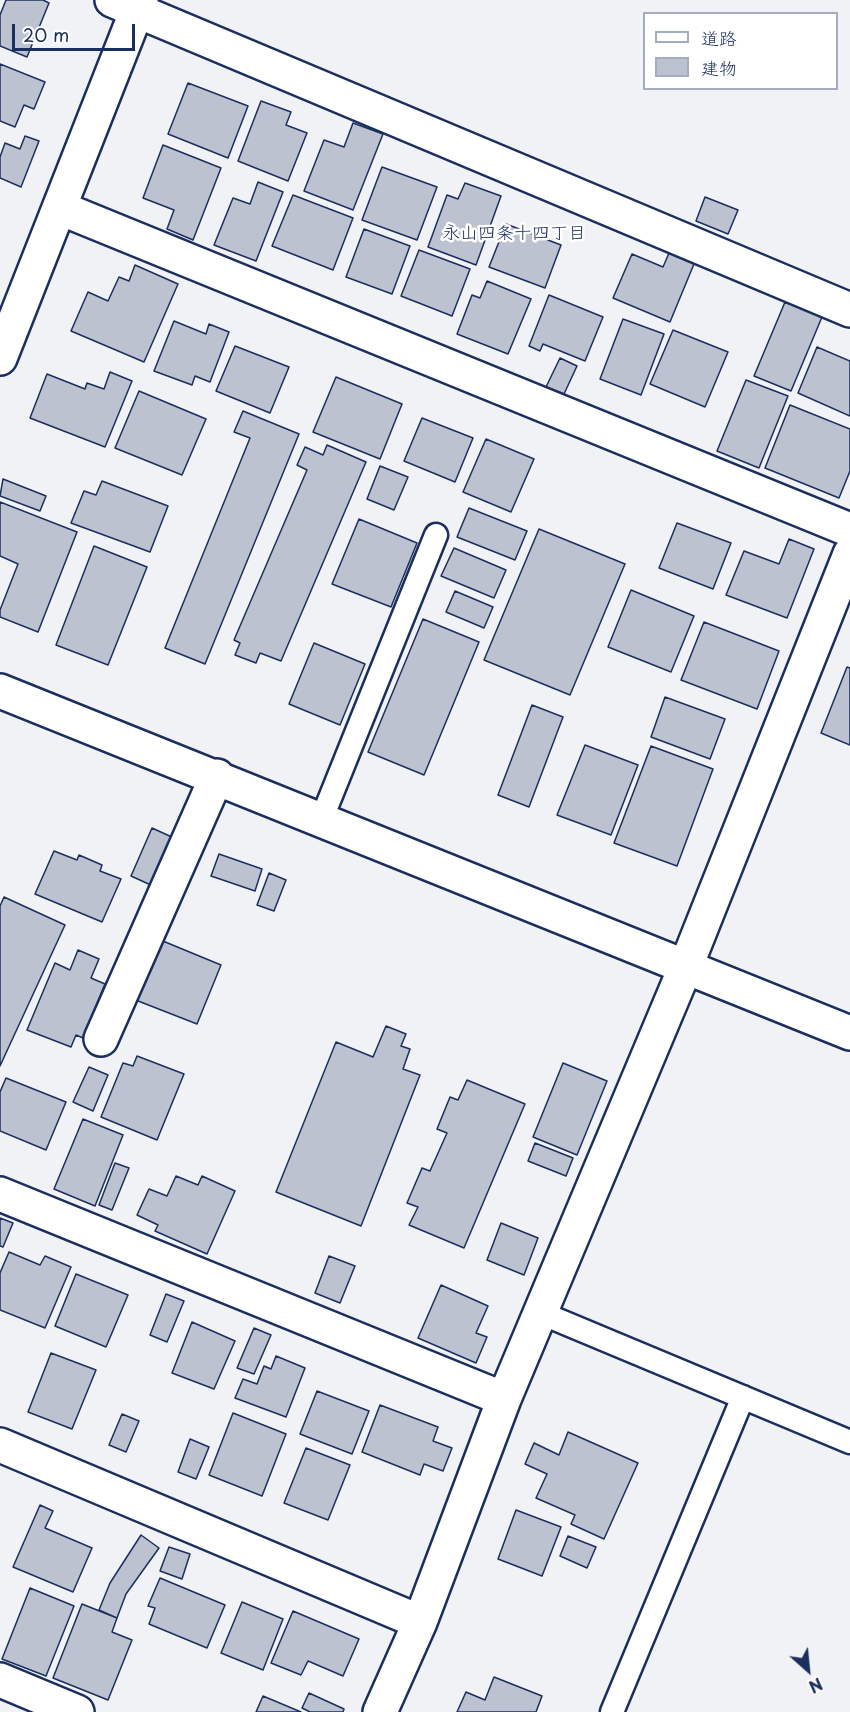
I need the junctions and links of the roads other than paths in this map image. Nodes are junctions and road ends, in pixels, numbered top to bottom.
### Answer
1 (130, 4) edge
2 (60, 208) junction
3 (11, 300) edge
4 (850, 310) edge
5 (0, 358) edge
6 (850, 530) edge
7 (436, 536) dead end
8 (850, 554) edge
9 (0, 691) edge
10 (217, 776) junction
11 (322, 818) junction
12 (686, 966) junction
13 (850, 1033) edge
14 (101, 1039) dead end
15 (0, 1194) edge
16 (541, 1312) junction
17 (743, 1397) junction
18 (504, 1399) junction
19 (850, 1442) edge
20 (0, 1444) edge
21 (420, 1622) junction
22 (0, 1680) edge
23 (77, 1712) edge
24 (380, 1712) edge
25 (612, 1712) edge

1 - 2 street
1 - 4 street
2 - 3 street
2 - 6 street
3 - 5 street
7 - 11 lane
8 - 12 street
9 - 10 street
10 - 11 street
10 - 14 street
11 - 12 street
12 - 13 street
12 - 16 street
15 - 18 street
16 - 17 lane
16 - 18 street
17 - 19 lane
17 - 25 lane
18 - 21 street
20 - 21 street
21 - 24 street
22 - 23 street

